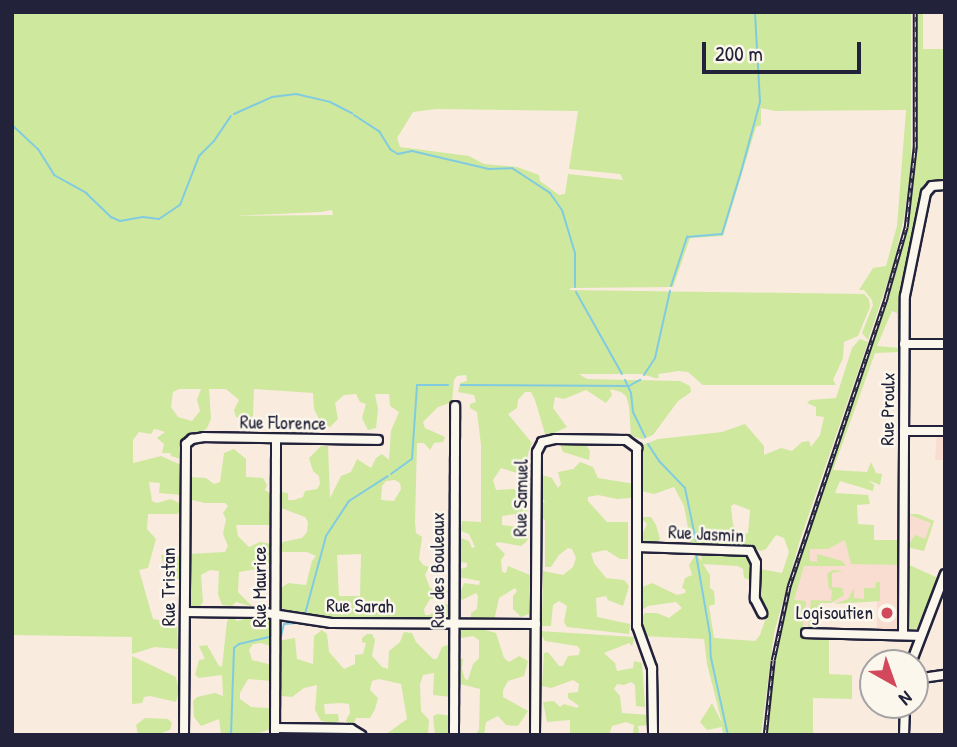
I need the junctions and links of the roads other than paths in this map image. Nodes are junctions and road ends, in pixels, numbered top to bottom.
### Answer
1 (945, 185) edge
2 (904, 344) junction
3 (945, 344) edge
4 (455, 406) dead end
5 (904, 431) junction
6 (945, 431) edge
7 (276, 439) junction
8 (377, 440) dead end
9 (189, 441) joint
10 (637, 547) junction
11 (945, 574) edge
12 (184, 612) junction
13 (762, 613) dead end
14 (275, 616) junction
15 (454, 623) junction
16 (536, 624) junction
17 (806, 632) dead end
18 (903, 634) junction
19 (919, 636) junction
20 (915, 649) edge
21 (275, 732) edge
22 (184, 735) edge
23 (361, 735) edge
24 (454, 735) edge
25 (535, 735) edge
26 (653, 735) edge

1 - 2 street, Rue Proulx
2 - 3 street
2 - 5 street, Rue Proulx
4 - 15 street, Rue des Bouleaux
5 - 6 street
5 - 18 street, Rue Proulx
7 - 8 street, Rue Florence
7 - 9 street, Rue Florence
7 - 14 street, Rue Maurice
9 - 12 street, Rue Tristan
10 - 13 street, Rue Jasmin
10 - 16 street, Rue Samuel
10 - 26 street, Rue Samuel
11 - 19 street
12 - 14 street, Rue Sarah
12 - 22 street, Rue Tristan
14 - 15 street, Rue Sarah
14 - 21 street, Rue Maurice
15 - 16 street, Rue Sarah
15 - 24 street, Rue des Bouleaux
16 - 25 street, Rue Samuel
17 - 18 street
18 - 19 street
19 - 20 street
21 - 23 street

